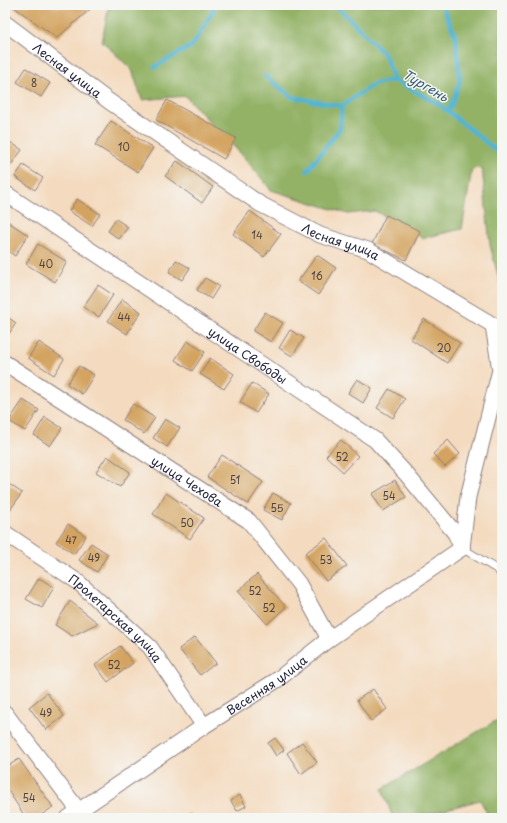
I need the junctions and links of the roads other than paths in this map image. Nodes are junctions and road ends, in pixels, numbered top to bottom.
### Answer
1 (5, 23) edge
2 (5, 193) edge
3 (5, 362) edge
4 (5, 533) edge
5 (462, 548) junction
6 (502, 576) edge
7 (329, 639) junction
8 (5, 713) edge
9 (204, 726) junction
10 (73, 815) edge

1 - 5 street, Лесная улица
2 - 5 street, улица Свободы
3 - 7 street, улица Чехова
4 - 9 street, Пролетарская улица
5 - 6 lane
5 - 7 street, Весенняя улица
7 - 9 street, Весенняя улица
8 - 10 street
9 - 10 street, Весенняя улица

